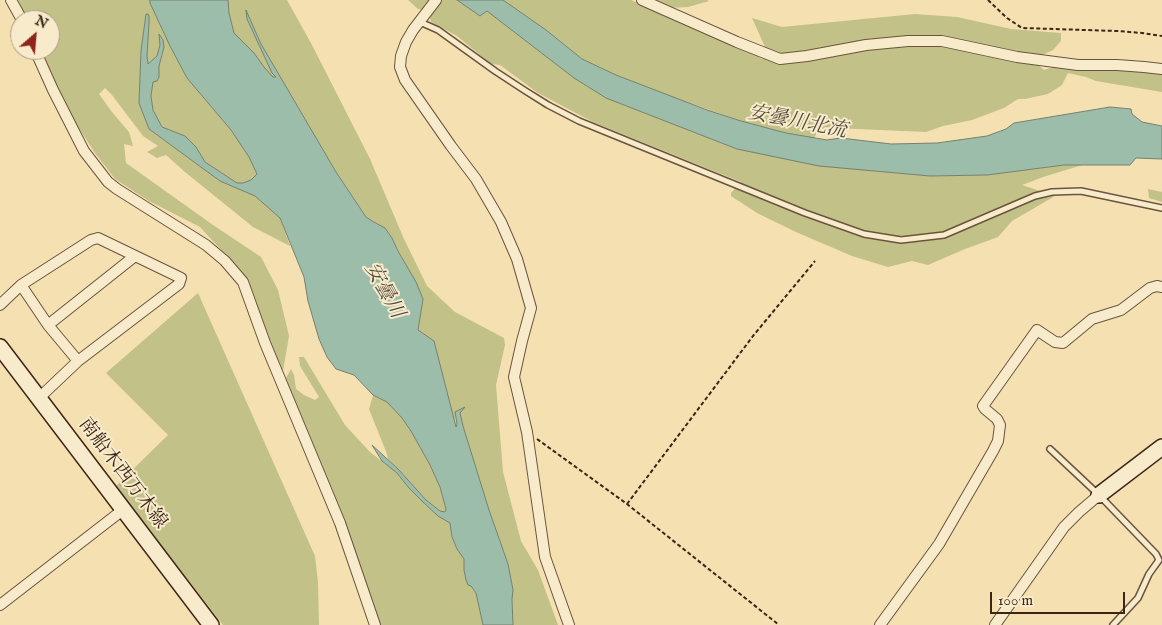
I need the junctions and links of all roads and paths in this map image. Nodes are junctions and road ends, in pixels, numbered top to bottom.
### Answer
1 (436, 0) edge
2 (642, 0) edge
3 (988, 0) edge
4 (419, 22) junction
5 (1162, 36) edge
6 (40, 60) edge
7 (1162, 69) edge
8 (1162, 208) edge
9 (135, 256) junction
10 (815, 261) dead end
11 (21, 285) junction
12 (1162, 287) edge
13 (0, 305) edge
14 (48, 324) junction
15 (0, 347) edge
16 (78, 361) junction
17 (39, 398) junction
18 (527, 432) junction
19 (1162, 447) edge
20 (1050, 449) dead end
21 (1099, 496) junction
22 (627, 504) junction
23 (124, 510) junction
24 (1159, 553) edge
25 (0, 605) edge
26 (212, 625) edge
27 (375, 625) edge
28 (569, 625) edge
29 (779, 625) edge
30 (880, 625) edge
31 (995, 625) edge
32 (1113, 625) edge

1 - 4 street
2 - 7 street
3 - 5 path
4 - 8 lane
4 - 18 street
6 - 27 street
9 - 11 street
9 - 14 street
9 - 16 street
10 - 22 path
11 - 13 street
11 - 14 street
12 - 30 street
14 - 16 street
15 - 17 main road, 南船木西万木線
16 - 17 street
17 - 23 main road, 南船木西万木線
18 - 22 path
18 - 28 street
19 - 21 main road
20 - 21 lane
21 - 24 lane
21 - 31 street
22 - 29 path
23 - 25 street
23 - 26 main road, 南船木西万木線
24 - 32 lane

